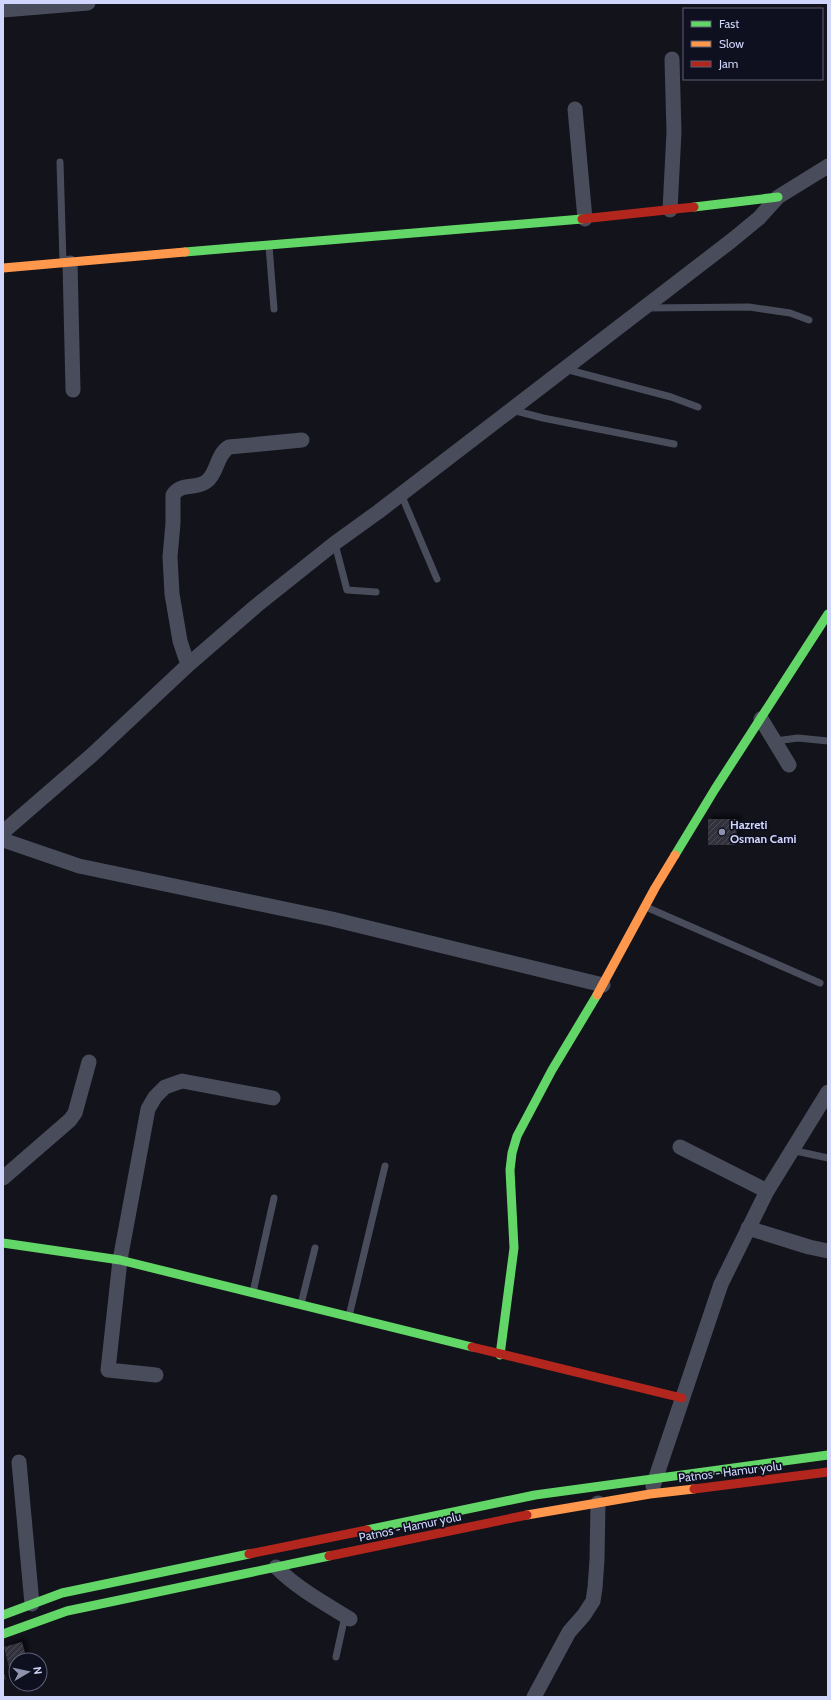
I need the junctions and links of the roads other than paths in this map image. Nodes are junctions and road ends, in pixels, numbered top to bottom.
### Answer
1 (88, 3) edge
2 (3, 10) edge
3 (672, 59) dead end
4 (575, 108) dead end
5 (60, 162) dead end
6 (828, 166) edge
7 (778, 198) junction
8 (670, 210) junction
9 (585, 218) junction
10 (269, 244) junction
11 (66, 264) junction
12 (3, 268) edge
13 (274, 309) dead end
14 (644, 309) junction
15 (808, 320) dead end
16 (565, 369) junction
17 (73, 390) dead end
18 (698, 407) dead end
19 (512, 410) junction
20 (302, 440) dead end
21 (674, 444) dead end
22 (401, 494) junction
23 (334, 544) junction
24 (437, 580) dead end
25 (376, 592) dead end
26 (828, 614) edge
27 (188, 665) junction
28 (761, 718) junction
29 (775, 741) junction
30 (828, 741) edge
31 (789, 765) dead end
32 (3, 832) edge
33 (3, 840) edge
34 (645, 907) junction
35 (820, 983) dead end
36 (603, 986) junction
37 (89, 1062) dead end
38 (828, 1092) edge
39 (273, 1098) dead end
40 (680, 1147) dead end
41 (791, 1150) junction
42 (828, 1158) edge
43 (385, 1166) dead end
44 (3, 1178) edge
45 (767, 1191) junction
46 (274, 1198) dead end
47 (748, 1228) junction
48 (3, 1243) edge
49 (315, 1248) dead end
50 (828, 1251) edge
51 (120, 1260) junction
52 (252, 1294) junction
53 (301, 1306) junction
54 (348, 1318) junction
55 (500, 1355) junction
56 (156, 1375) dead end
57 (682, 1398) junction
58 (828, 1455) edge
59 (19, 1462) dead end
60 (828, 1472) edge
61 (655, 1478) junction
62 (650, 1494) junction
63 (598, 1503) junction
64 (276, 1567) junction
65 (32, 1604) junction
66 (3, 1615) edge
67 (348, 1618) joint
68 (3, 1634) edge
69 (336, 1657) dead end
70 (534, 1697) edge

1 - 2 street
3 - 8 street
4 - 9 street
5 - 11 lane
6 - 7 street
7 - 8 street
7 - 14 street
8 - 9 street
9 - 10 street
10 - 11 street
10 - 13 lane
11 - 12 street
11 - 17 street
14 - 15 lane
14 - 16 street
16 - 18 lane
16 - 19 street
19 - 21 lane
19 - 22 street
20 - 27 street
22 - 23 street
22 - 24 lane
23 - 25 lane
23 - 27 street
26 - 28 street
27 - 32 street
28 - 29 street
28 - 34 street
29 - 30 lane
29 - 31 street
33 - 36 street
34 - 35 lane
34 - 36 street
36 - 55 street
37 - 44 street
38 - 41 street
39 - 51 street
40 - 45 street
41 - 42 lane
41 - 45 street
43 - 54 lane
45 - 47 street
46 - 52 lane
47 - 50 street
47 - 57 street
48 - 51 street
49 - 53 lane
51 - 52 street
51 - 56 street
52 - 53 street
53 - 54 street
54 - 55 street
55 - 57 street
57 - 61 street
58 - 61 street, Patnos - Hamur yolu
59 - 65 street
60 - 62 street, Patnos - Hamur yolu
61 - 62 street
61 - 65 street, Patnos - Hamur yolu
62 - 63 street, Patnos - Hamur yolu
63 - 64 street, Patnos - Hamur yolu
63 - 70 street
64 - 67 street
64 - 68 street, Patnos - Hamur yolu
65 - 66 street, Patnos - Hamur yolu
67 - 69 lane

